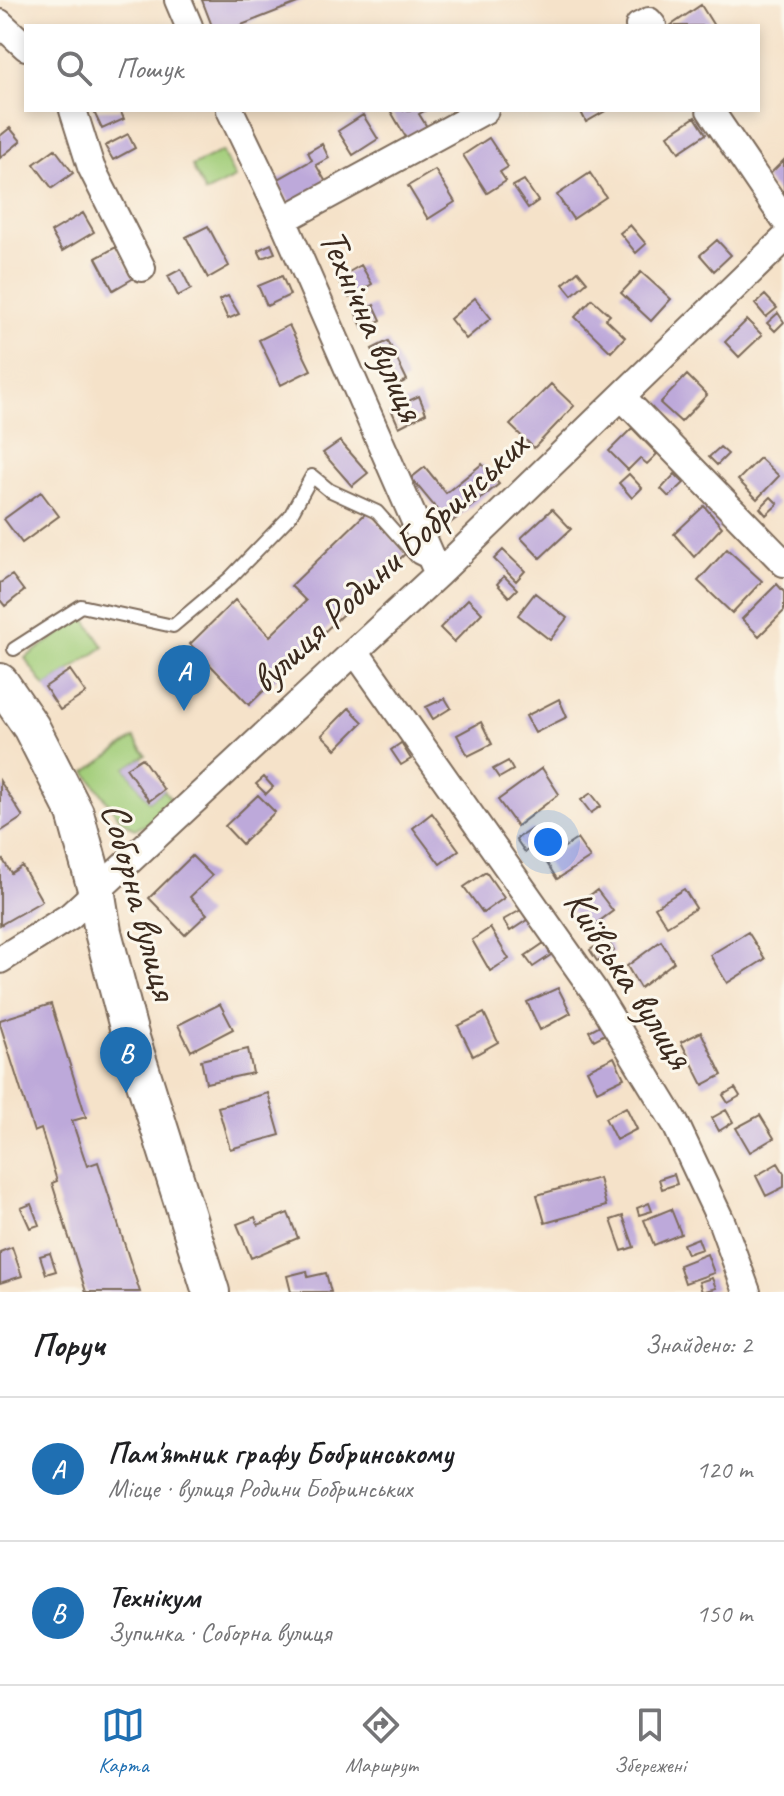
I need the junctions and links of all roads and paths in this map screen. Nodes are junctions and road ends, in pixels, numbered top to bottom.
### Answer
1 (178, 0) edge
2 (0, 23) edge
3 (188, 24) edge
4 (24, 45) edge
5 (74, 112) edge
6 (231, 112) edge
7 (481, 112) edge
8 (711, 112) edge
9 (784, 219) edge
10 (283, 220) junction
11 (784, 239) edge
12 (142, 268) dead end
13 (622, 397) junction
14 (784, 563) edge
15 (434, 564) junction
16 (14, 649) dead end
17 (355, 651) junction
18 (0, 682) edge
19 (96, 889) junction
20 (0, 960) edge
21 (211, 1292) edge
22 (747, 1292) edge

1 - 3 street
2 - 4 street
5 - 12 street
6 - 10 street, Технічна вулиця
7 - 10 street
8 - 9 street
10 - 15 street, Технічна вулиця
11 - 13 street, вулиця Родини Бобринських
13 - 14 street
13 - 15 street, вулиця Родини Бобринських
15 - 16 lane
15 - 17 street, вулиця Родини Бобринських
17 - 19 street, вулиця Родини Бобринських
17 - 22 street, Київська вулиця
18 - 19 main road, Соборна вулиця
19 - 20 street, вулиця Родини Бобринських
19 - 21 main road, Соборна вулиця

